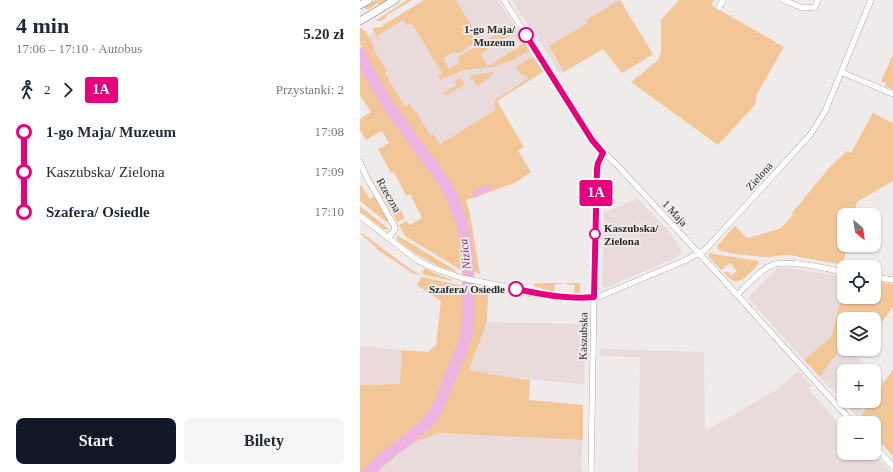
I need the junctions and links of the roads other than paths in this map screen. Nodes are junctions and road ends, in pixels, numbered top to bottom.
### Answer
1 (369, 0) edge
2 (395, 0) edge
3 (504, 0) edge
4 (723, 0) edge
5 (783, 0) edge
6 (818, 0) edge
7 (871, 0) edge
8 (360, 5) edge
9 (719, 8) dead end
10 (360, 21) edge
11 (841, 72) junction
12 (893, 94) edge
13 (603, 153) junction
14 (360, 162) edge
15 (360, 216) edge
16 (388, 238) junction
17 (699, 254) junction
18 (837, 271) edge
19 (881, 278) edge
20 (893, 280) edge
21 (737, 295) junction
22 (594, 297) junction
23 (847, 416) edge
24 (881, 453) edge
25 (893, 466) edge
26 (591, 472) edge

1 - 8 street
2 - 10 street
3 - 13 street, 1 Maja
4 - 9 street
5 - 6 street
7 - 11 street, Zielona
11 - 12 street
11 - 17 street, Zielona
13 - 17 street, 1 Maja
13 - 22 street, Kaszubska
14 - 16 street, Rzeczna
15 - 16 street, Zielona
16 - 22 street, Zielona
17 - 21 street, 1 Maja
17 - 22 street, Zielona
18 - 21 street
19 - 20 street
21 - 23 street, 1 Maja
22 - 26 street, Kaszubska
24 - 25 street

